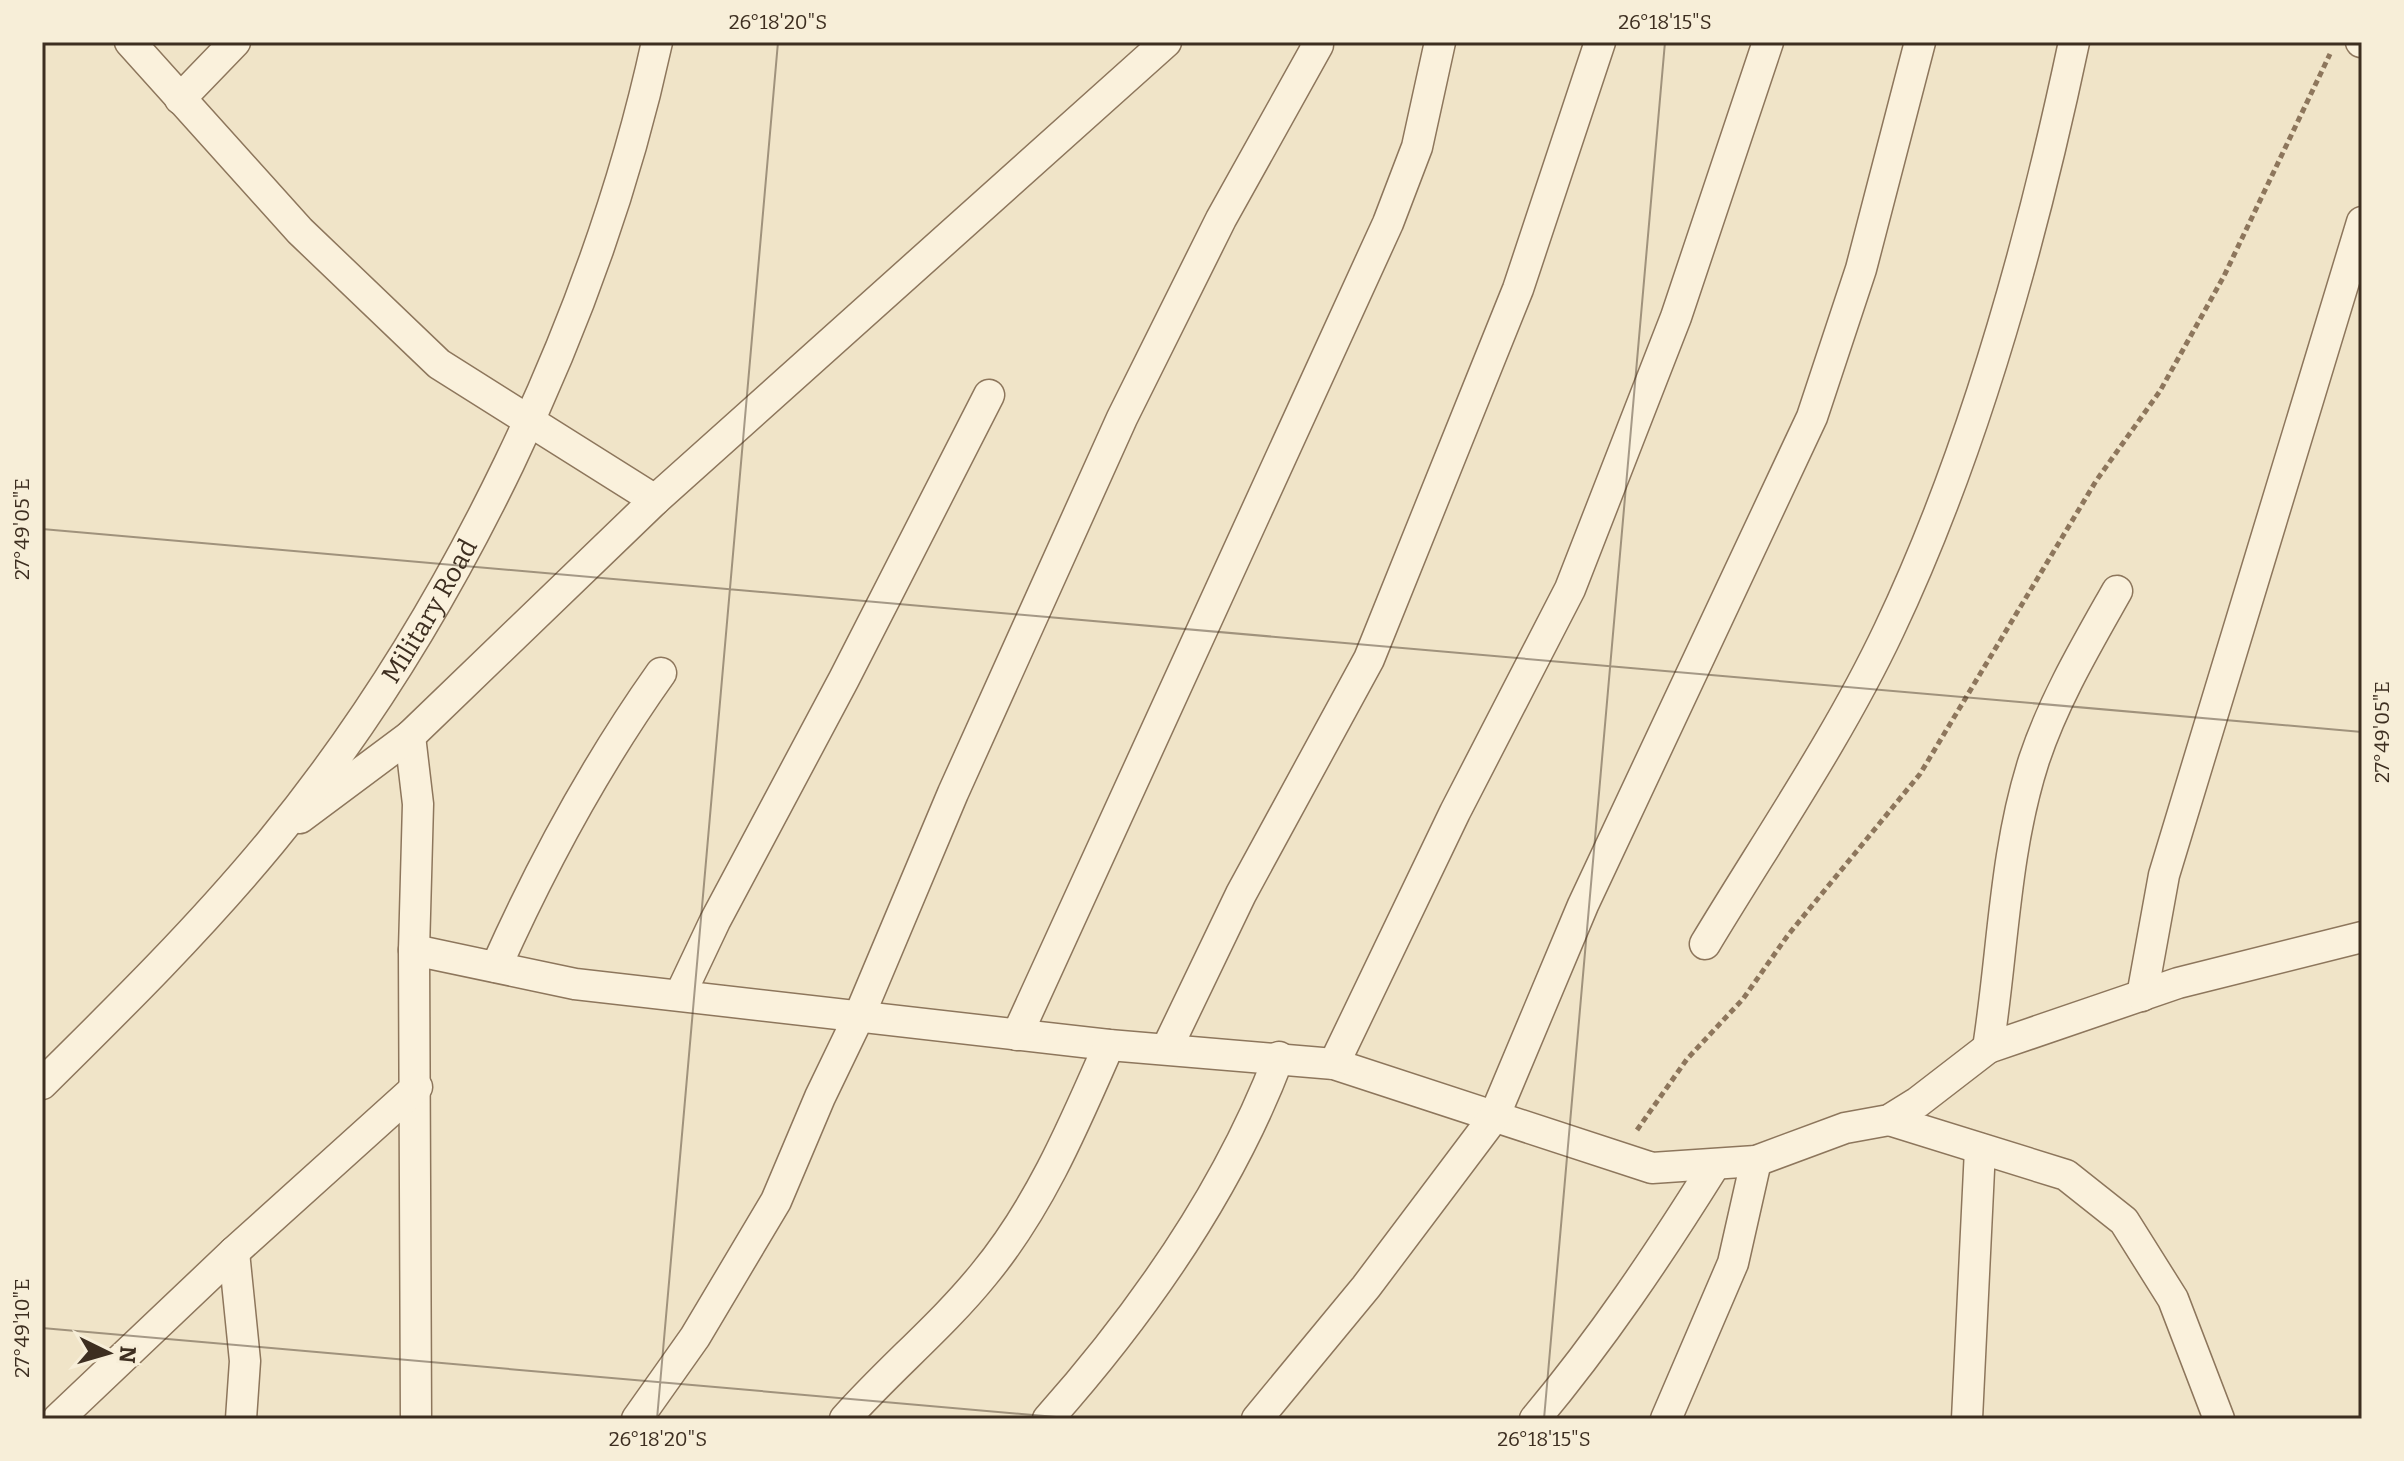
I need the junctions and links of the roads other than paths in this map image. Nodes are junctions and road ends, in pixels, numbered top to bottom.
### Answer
1 (130, 42) edge
2 (235, 42) edge
3 (657, 42) edge
4 (1166, 42) edge
5 (1315, 42) edge
6 (1440, 42) edge
7 (1600, 42) edge
8 (1768, 42) edge
9 (1920, 42) edge
10 (2074, 42) edge
11 (180, 99) junction
12 (2362, 222) edge
13 (989, 395) dead end
14 (529, 422) junction
15 (655, 500) junction
16 (2117, 591) dead end
17 (661, 673) dead end
18 (410, 736) junction
19 (273, 839) junction
20 (2362, 937) edge
21 (1705, 944) dead end
22 (414, 950) junction
23 (496, 967) junction
24 (680, 995) junction
25 (2142, 996) junction
26 (860, 1014) junction
27 (1017, 1035) junction
28 (1109, 1045) junction
29 (1167, 1048) junction
30 (1988, 1048) junction
31 (1279, 1057) junction
32 (1334, 1064) junction
33 (42, 1084) edge
34 (417, 1087) junction
35 (1494, 1117) junction
36 (1889, 1120) junction
37 (1980, 1149) junction
38 (1756, 1161) junction
39 (1714, 1166) junction
40 (234, 1252) junction
41 (58, 1419) edge
42 (241, 1419) edge
43 (416, 1419) edge
44 (637, 1419) edge
45 (845, 1419) edge
46 (1048, 1419) edge
47 (1257, 1419) edge
48 (1535, 1419) edge
49 (1666, 1419) edge
50 (1967, 1419) edge
51 (2219, 1419) edge

1 - 11 street
2 - 11 street
3 - 14 street, Military Road
4 - 15 street
5 - 26 street
6 - 27 street
7 - 29 street
8 - 32 street
9 - 35 street
10 - 21 street
11 - 14 street
12 - 25 street
13 - 24 street
14 - 15 street
14 - 19 street, Military Road
15 - 18 street
16 - 30 street
17 - 23 street
18 - 19 street
18 - 22 street
19 - 33 street, Military Road
20 - 25 street
22 - 23 street
22 - 34 street
23 - 24 street
24 - 26 street
25 - 30 street
26 - 27 street
26 - 44 street
27 - 28 street
28 - 29 street
28 - 45 street
29 - 31 street
30 - 36 street
31 - 32 street
31 - 46 street
32 - 35 street
34 - 40 street
34 - 43 street
35 - 39 street
35 - 47 street
36 - 37 street
36 - 38 street
37 - 50 street
37 - 51 street
38 - 39 street
38 - 49 street
39 - 48 street
40 - 41 street
40 - 42 street

